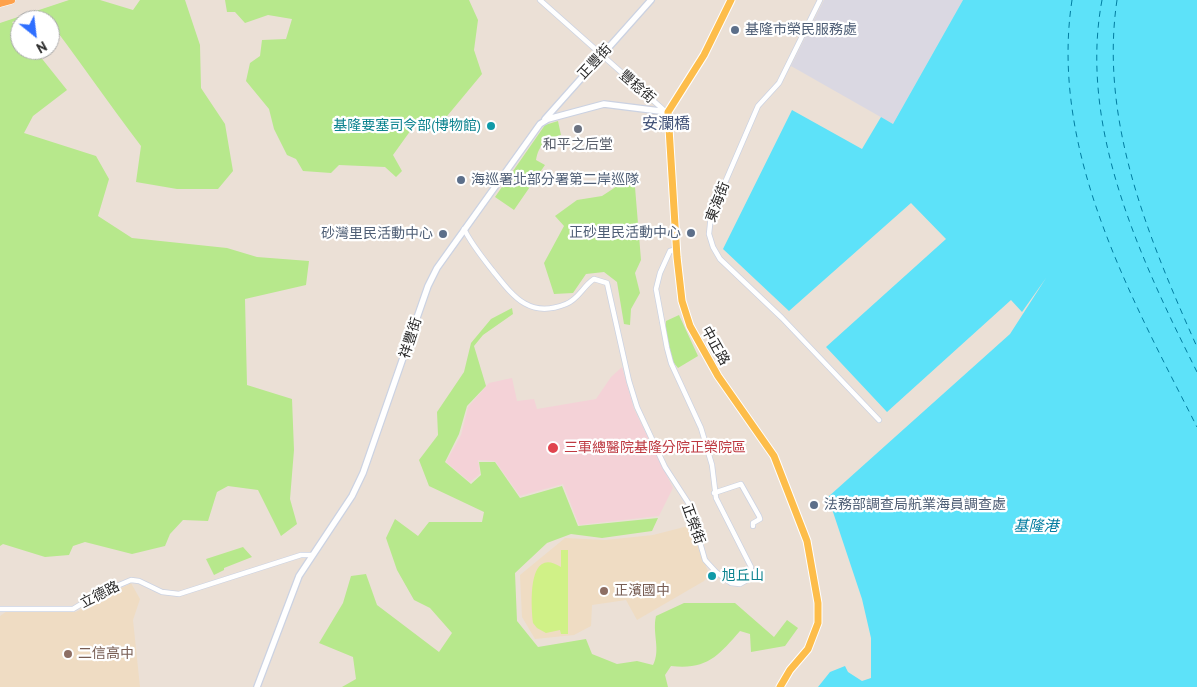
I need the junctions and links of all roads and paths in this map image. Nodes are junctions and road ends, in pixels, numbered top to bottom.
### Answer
1 (10, 0) edge
2 (540, 0) edge
3 (651, 0) edge
4 (732, 0) edge
5 (820, 0) edge
6 (0, 3) edge
7 (602, 56) junction
8 (557, 104) junction
9 (668, 112) junction
10 (562, 114) junction
11 (540, 124) junction
12 (464, 230) junction
13 (677, 249) junction
14 (878, 420) dead end
15 (714, 493) junction
16 (753, 526) dead end
17 (311, 555) junction
18 (0, 609) edge
19 (257, 687) edge
20 (780, 687) edge

1 - 6 highway
2 - 7 street, 豐稔街
3 - 7 street, 正豐街
4 - 9 main road
5 - 14 street, 東海街
7 - 8 street, 正豐街
7 - 9 street, 豐稔街
8 - 10 street
8 - 11 street, 正豐街
9 - 10 street, 祥豐街
9 - 13 main road, 中正路
10 - 11 street, 祥豐街
11 - 12 street, 祥豐街
12 - 15 street, 正榮街
12 - 17 street, 祥豐街
13 - 15 street, 正榮街
13 - 20 main road, 中正路
15 - 16 street
17 - 18 street, 立德路
17 - 19 street, 祥豐街

